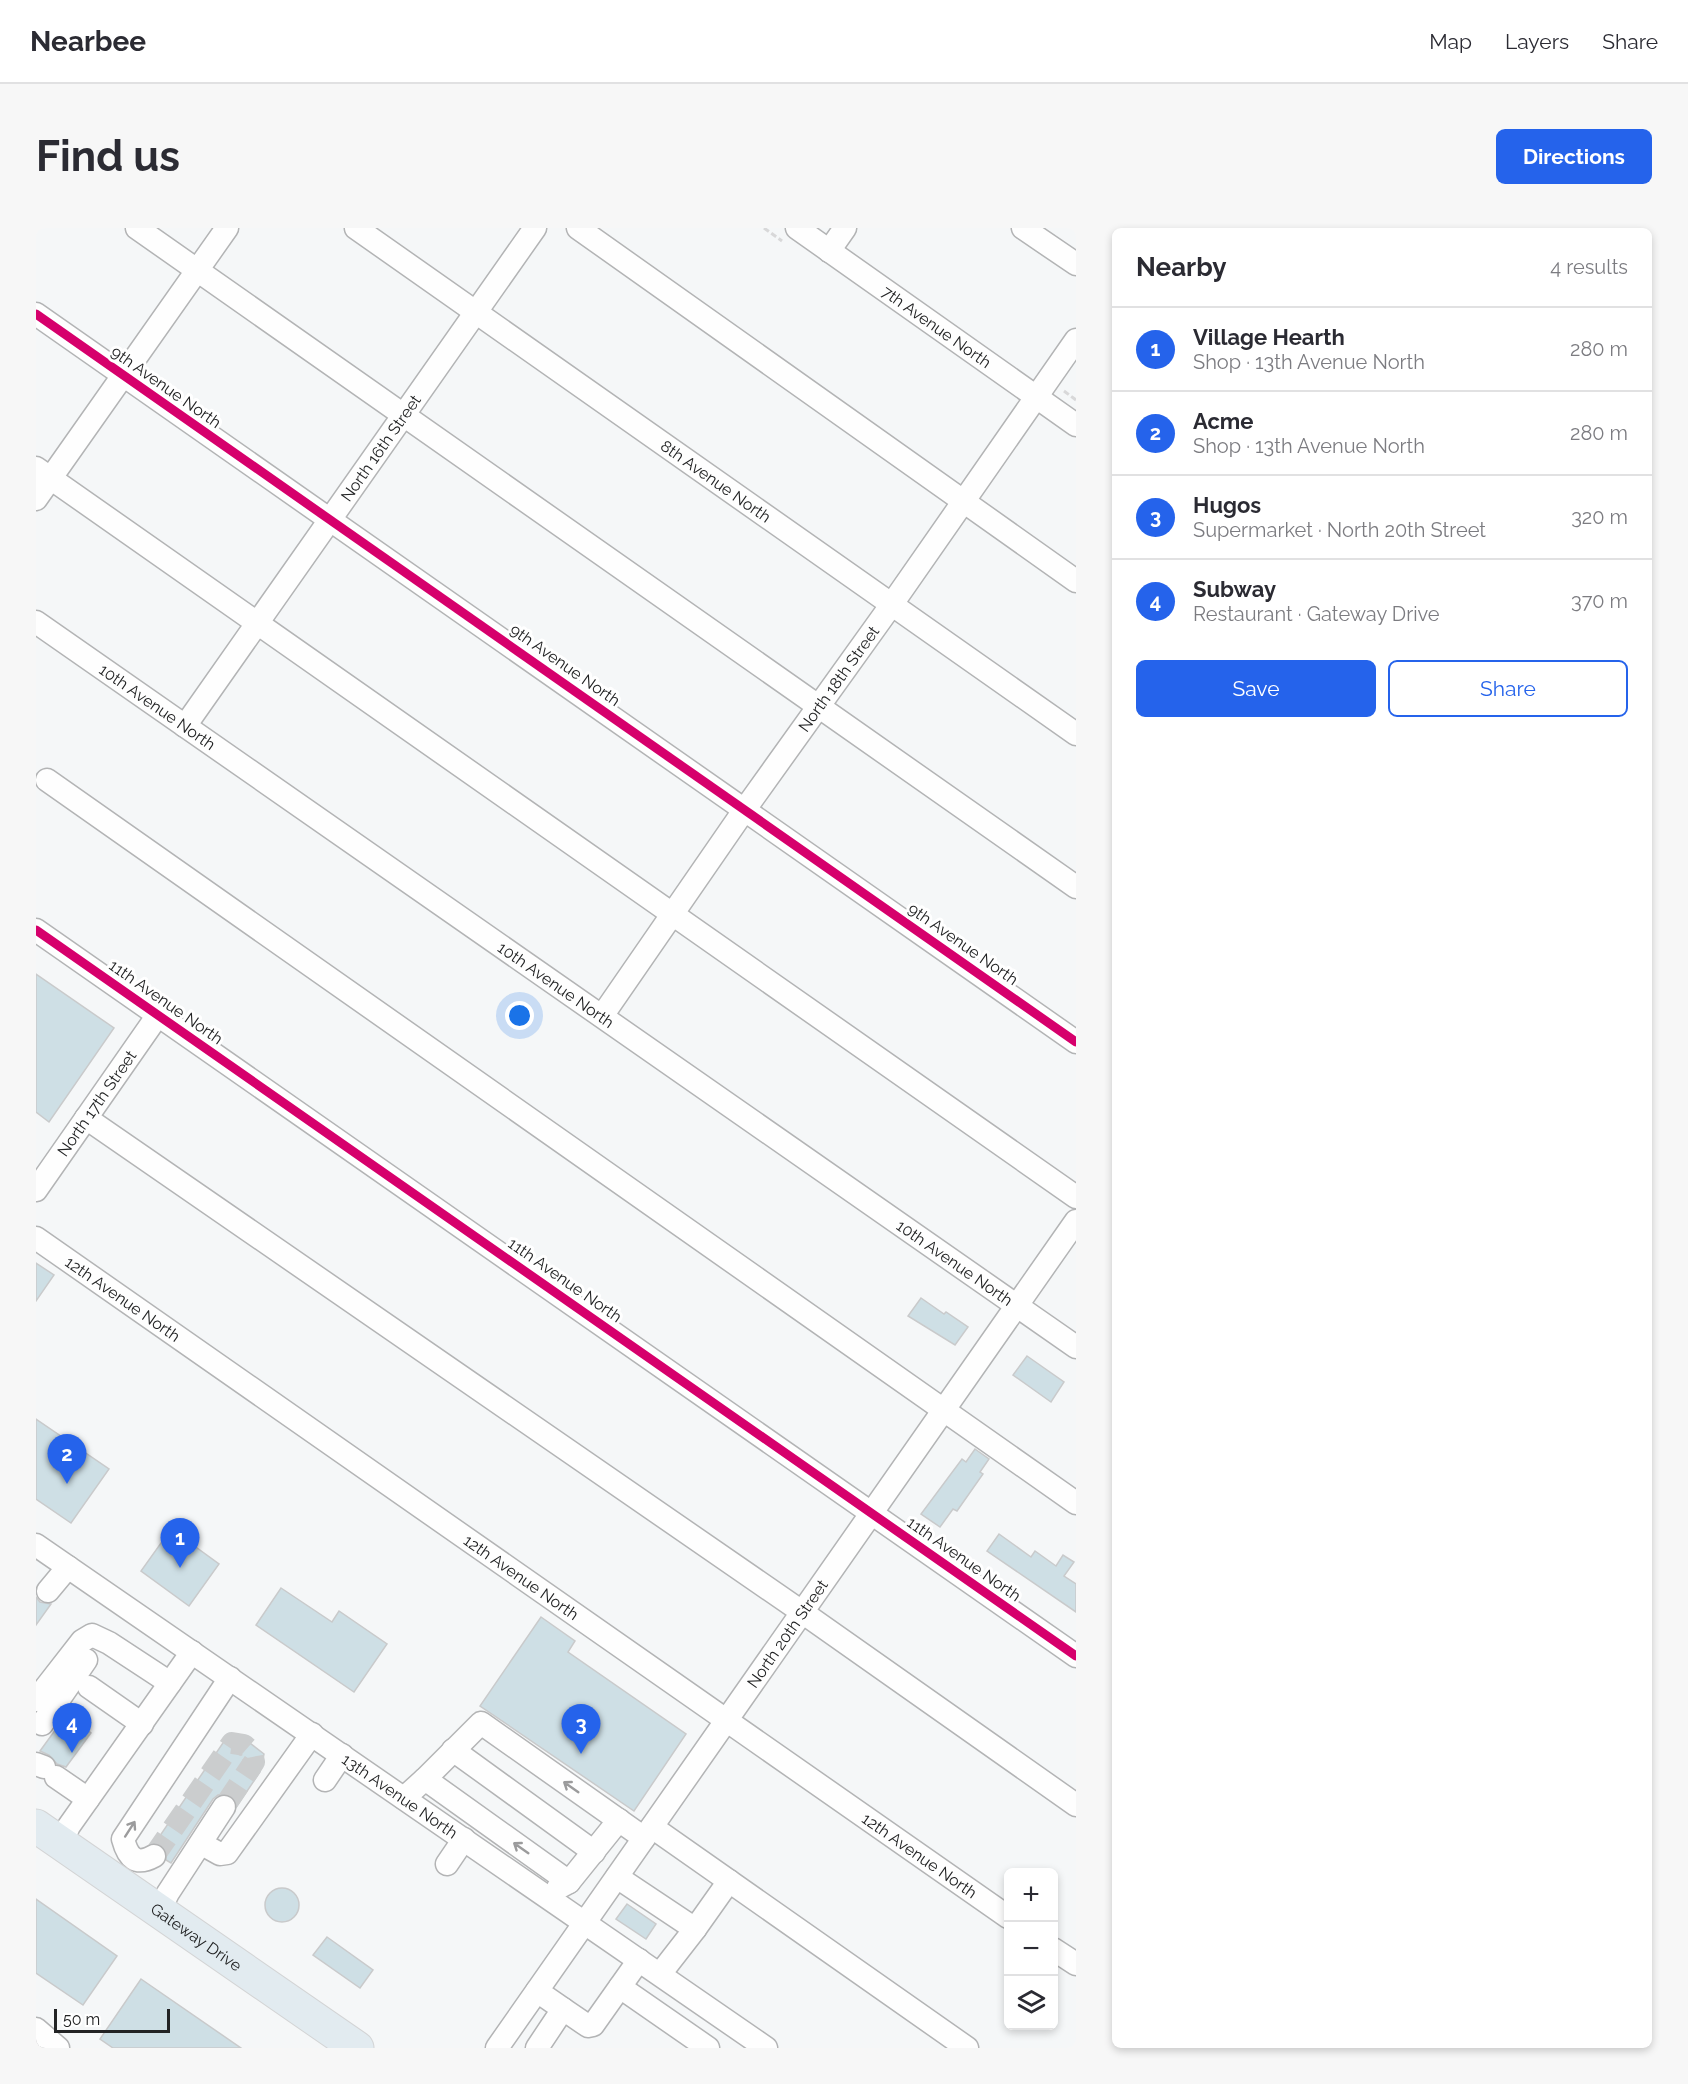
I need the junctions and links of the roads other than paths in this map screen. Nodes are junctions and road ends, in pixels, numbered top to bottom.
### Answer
1 (137, 228) edge
2 (227, 228) edge
3 (356, 228) edge
4 (535, 228) edge
5 (578, 228) edge
6 (797, 228) edge
7 (845, 228) edge
8 (1023, 228) edge
9 (830, 251) junction
10 (1076, 264) edge
11 (197, 270) junction
12 (476, 312) junction
13 (36, 314) edge
14 (1076, 340) edge
15 (122, 375) junction
16 (1036, 397) junction
17 (404, 415) junction
18 (1076, 425) edge
19 (43, 473) edge
20 (36, 499) edge
21 (964, 501) junction
22 (330, 519) junction
23 (1076, 581) edge
24 (892, 604) junction
25 (36, 621) edge
26 (257, 623) junction
27 (819, 706) junction
28 (185, 726) junction
29 (1076, 734) edge
30 (47, 780) dead end
31 (745, 809) junction
32 (1076, 887) edge
33 (673, 914) junction
34 (36, 930) edge
35 (158, 1015) junction
36 (602, 1016) junction
37 (1076, 1042) edge
38 (86, 1118) junction
39 (36, 1190) edge
40 (1076, 1197) edge
41 (1076, 1221) edge
42 (36, 1238) edge
43 (1016, 1305) junction
44 (1076, 1347) edge
45 (943, 1410) junction
46 (1076, 1503) edge
47 (872, 1512) junction
48 (36, 1545) edge
49 (68, 1567) junction
50 (48, 1591) dead end
51 (802, 1612) junction
52 (109, 1643) junction
53 (192, 1652) junction
54 (1076, 1656) edge
55 (230, 1678) junction
56 (170, 1683) junction
57 (89, 1687) dead end
58 (36, 1700) edge
59 (726, 1719) junction
60 (142, 1724) junction
61 (38, 1730) edge
62 (312, 1734) junction
63 (453, 1750) junction
64 (342, 1755) junction
65 (45, 1769) edge
66 (425, 1779) junction
67 (325, 1780) dead end
68 (404, 1798) junction
69 (88, 1799) junction
70 (1076, 1805) edge
71 (224, 1807) tunnel mouth
72 (619, 1820) junction
73 (648, 1832) junction
74 (464, 1839) junction
75 (44, 1840) edge
76 (202, 1844) junction
77 (594, 1852) junction
78 (154, 1856) dead end
79 (447, 1864) dead end
80 (617, 1877) junction
81 (729, 1881) junction
82 (569, 1882) junction
83 (546, 1896) junction
84 (159, 1911) junction
85 (1004, 1914) edge
86 (586, 1922) junction
87 (695, 1929) junction
88 (1058, 1951) edge
89 (639, 1960) junction
90 (1076, 1964) edge
91 (660, 1974) junction
92 (620, 1987) junction
93 (537, 1991) junction
94 (691, 1996) junction
95 (563, 2009) junction
96 (672, 2023) junction
97 (36, 2029) edge
98 (740, 2041) edge
99 (58, 2048) edge
100 (324, 2048) edge
101 (357, 2048) edge
102 (499, 2048) edge
103 (537, 2048) edge
104 (708, 2048) edge
105 (766, 2048) edge
106 (967, 2048) edge

1 - 11 street
2 - 11 street
3 - 12 street, 8th Avenue North
4 - 12 street, North 16th Street
5 - 21 street
6 - 9 street, 7th Avenue North
7 - 9 street
8 - 10 street
9 - 16 street, 7th Avenue North
11 - 15 street
11 - 17 street
12 - 17 street, North 16th Street
12 - 24 street, 8th Avenue North
13 - 15 street, 9th Avenue North
14 - 16 street, North 18th Street
15 - 19 street
15 - 22 street, 9th Avenue North
16 - 18 street, 7th Avenue North
16 - 21 street, North 18th Street
17 - 22 street, North 16th Street
17 - 27 street
19 - 20 street
19 - 26 street
21 - 23 street
21 - 24 street, North 18th Street
22 - 26 street, North 16th Street
22 - 31 street, 9th Avenue North
24 - 27 street, North 18th Street
24 - 29 street, 8th Avenue North
25 - 28 street, 10th Avenue North
26 - 28 street, North 16th Street
26 - 33 street
27 - 31 street, North 18th Street
27 - 32 street
28 - 36 street, 10th Avenue North
30 - 45 street
31 - 33 street, North 18th Street
31 - 37 street, 9th Avenue North
33 - 36 street, North 18th Street
33 - 40 street
34 - 35 street, 11th Avenue North
35 - 38 street, North 17th Street
35 - 47 street, 11th Avenue North
36 - 43 street, 10th Avenue North
38 - 39 street, North 17th Street
38 - 51 street
41 - 43 street, North 20th Street
42 - 59 street, 12th Avenue North
43 - 44 street, 10th Avenue North
43 - 45 street, North 20th Street
45 - 46 street
45 - 47 street, North 20th Street
47 - 51 street, North 20th Street
47 - 54 street, 11th Avenue North
48 - 49 street, 13th Avenue North
49 - 50 street
49 - 53 street, 13th Avenue North
51 - 59 street, North 20th Street
51 - 70 street
52 - 56 street
52 - 58 street
52 - 61 street
53 - 55 street, 13th Avenue North
53 - 56 street
55 - 62 street, 13th Avenue North
78 -> 55 street
56 - 60 street
57 - 60 street
59 - 73 street, North 20th Street
59 - 85 street, 12th Avenue North
60 - 69 street
62 - 64 street, 13th Avenue North
62 - 76 street
63 - 66 street
72 -> 63 street
63 - 77 street
64 - 67 street
64 - 68 street, 13th Avenue North
65 - 69 street
66 - 68 street
82 -> 66 street
68 - 74 street, 13th Avenue North
69 - 75 street
71 - 76 street
72 - 73 street
72 - 77 street
73 - 80 street, North 20th Street
73 - 81 street
74 - 79 street
74 - 83 street, 13th Avenue North
75 - 84 highway, Gateway Drive
75 - 100 highway, Gateway Drive
76 - 84 street
77 - 82 street
80 - 86 street, North 20th Street
80 - 87 street
81 - 87 street
81 - 106 street
82 - 83 street
83 - 86 street, 13th Avenue North
84 - 101 highway, Gateway Drive
86 - 89 street, 13th Avenue North
86 - 93 street, North 20th Street
87 - 91 street
88 - 90 street
89 - 91 street, 13th Avenue North
89 - 92 street
91 - 94 street, 13th Avenue North
92 - 95 street
92 - 96 street
93 - 95 street
93 - 102 street, North 20th Street
94 - 96 street
94 - 98 street, 13th Avenue North
95 - 103 street
96 - 104 street
97 - 99 street
98 - 105 street, 13th Avenue North

